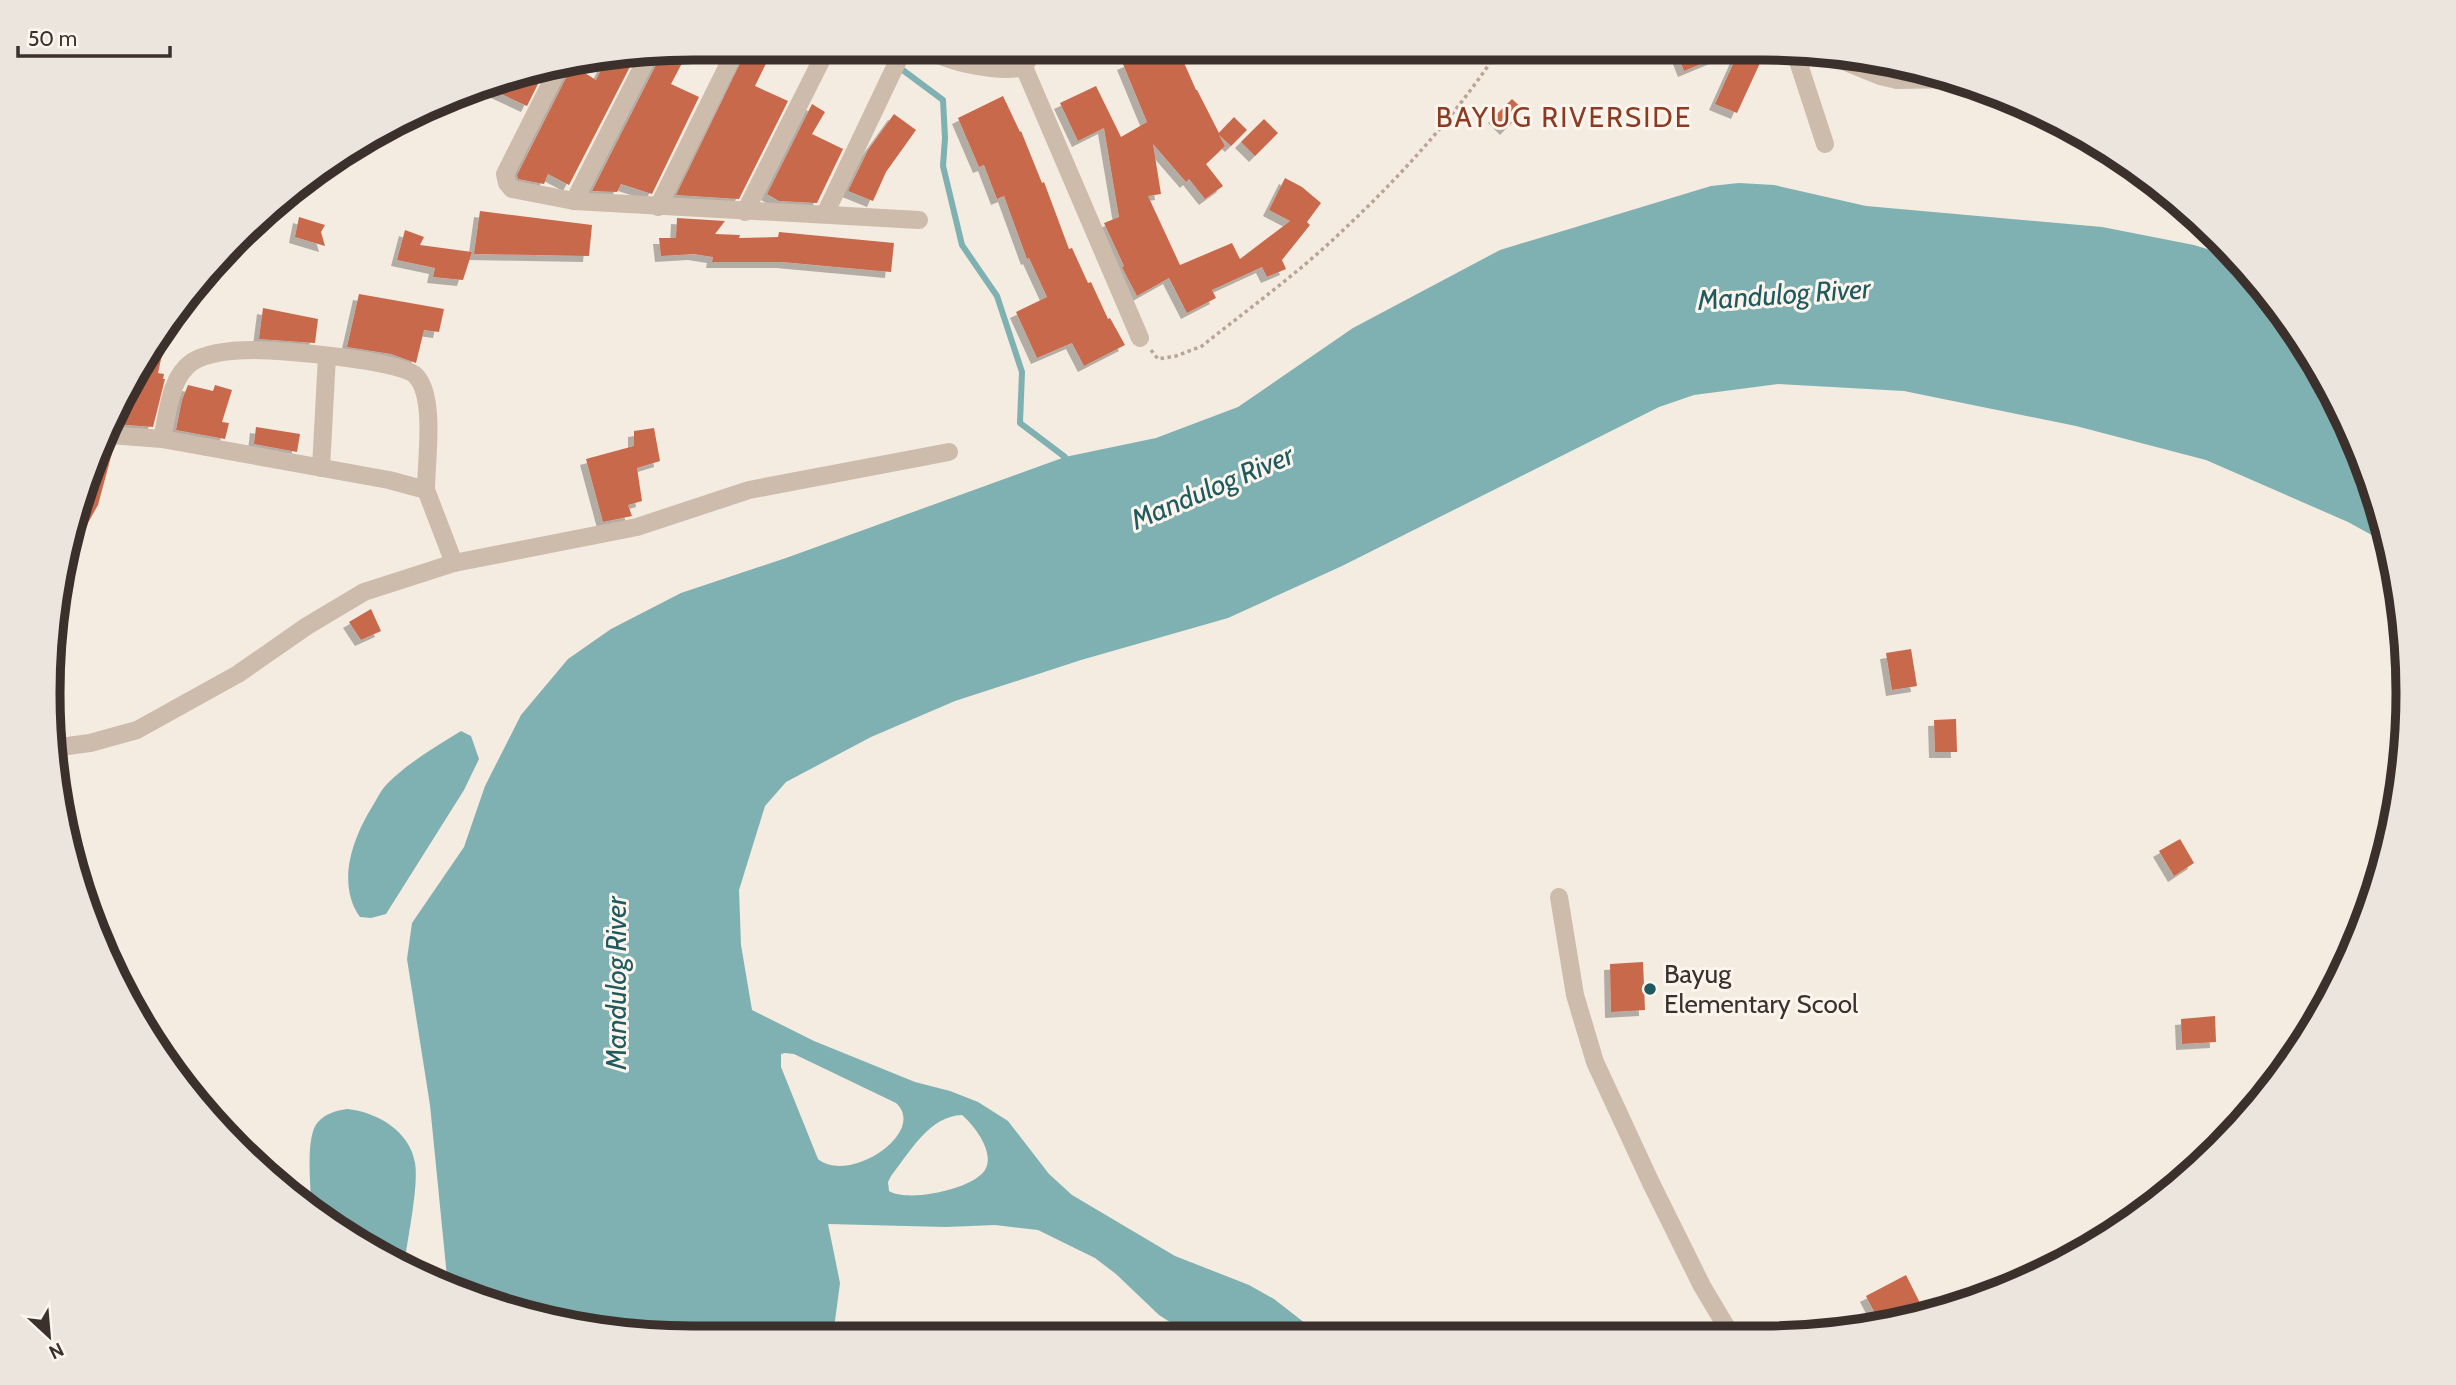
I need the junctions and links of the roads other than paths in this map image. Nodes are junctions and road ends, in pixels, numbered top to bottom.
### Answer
1 (731, 60) edge
2 (821, 60) edge
3 (898, 60) edge
4 (960, 60) edge
5 (1028, 60) edge
6 (1798, 61) edge
7 (645, 62) edge
8 (1024, 67) junction
9 (1861, 68) edge
10 (555, 75) edge
11 (1922, 80) edge
12 (1825, 144) dead end
13 (574, 201) junction
14 (658, 207) junction
15 (745, 212) junction
16 (825, 214) junction
17 (919, 220) dead end
18 (1140, 338) road end
19 (327, 356) junction
20 (115, 435) edge
21 (162, 439) junction
22 (949, 452) dead end
23 (321, 468) junction
24 (426, 490) junction
25 (454, 564) junction
26 (62, 747) edge
27 (1559, 897) dead end
28 (1726, 1326) edge

1 - 14 street
2 - 15 street
3 - 16 street
4 - 8 street
5 - 8 street
6 - 12 street
7 - 13 street
8 - 18 street
9 - 11 street
10 - 13 street
13 - 14 street
14 - 15 street
15 - 16 street
16 - 17 street
19 - 21 street
19 - 23 street
19 - 24 street
20 - 21 street
21 - 23 street
22 - 25 street
23 - 24 street
24 - 25 street
25 - 26 street
27 - 28 street

